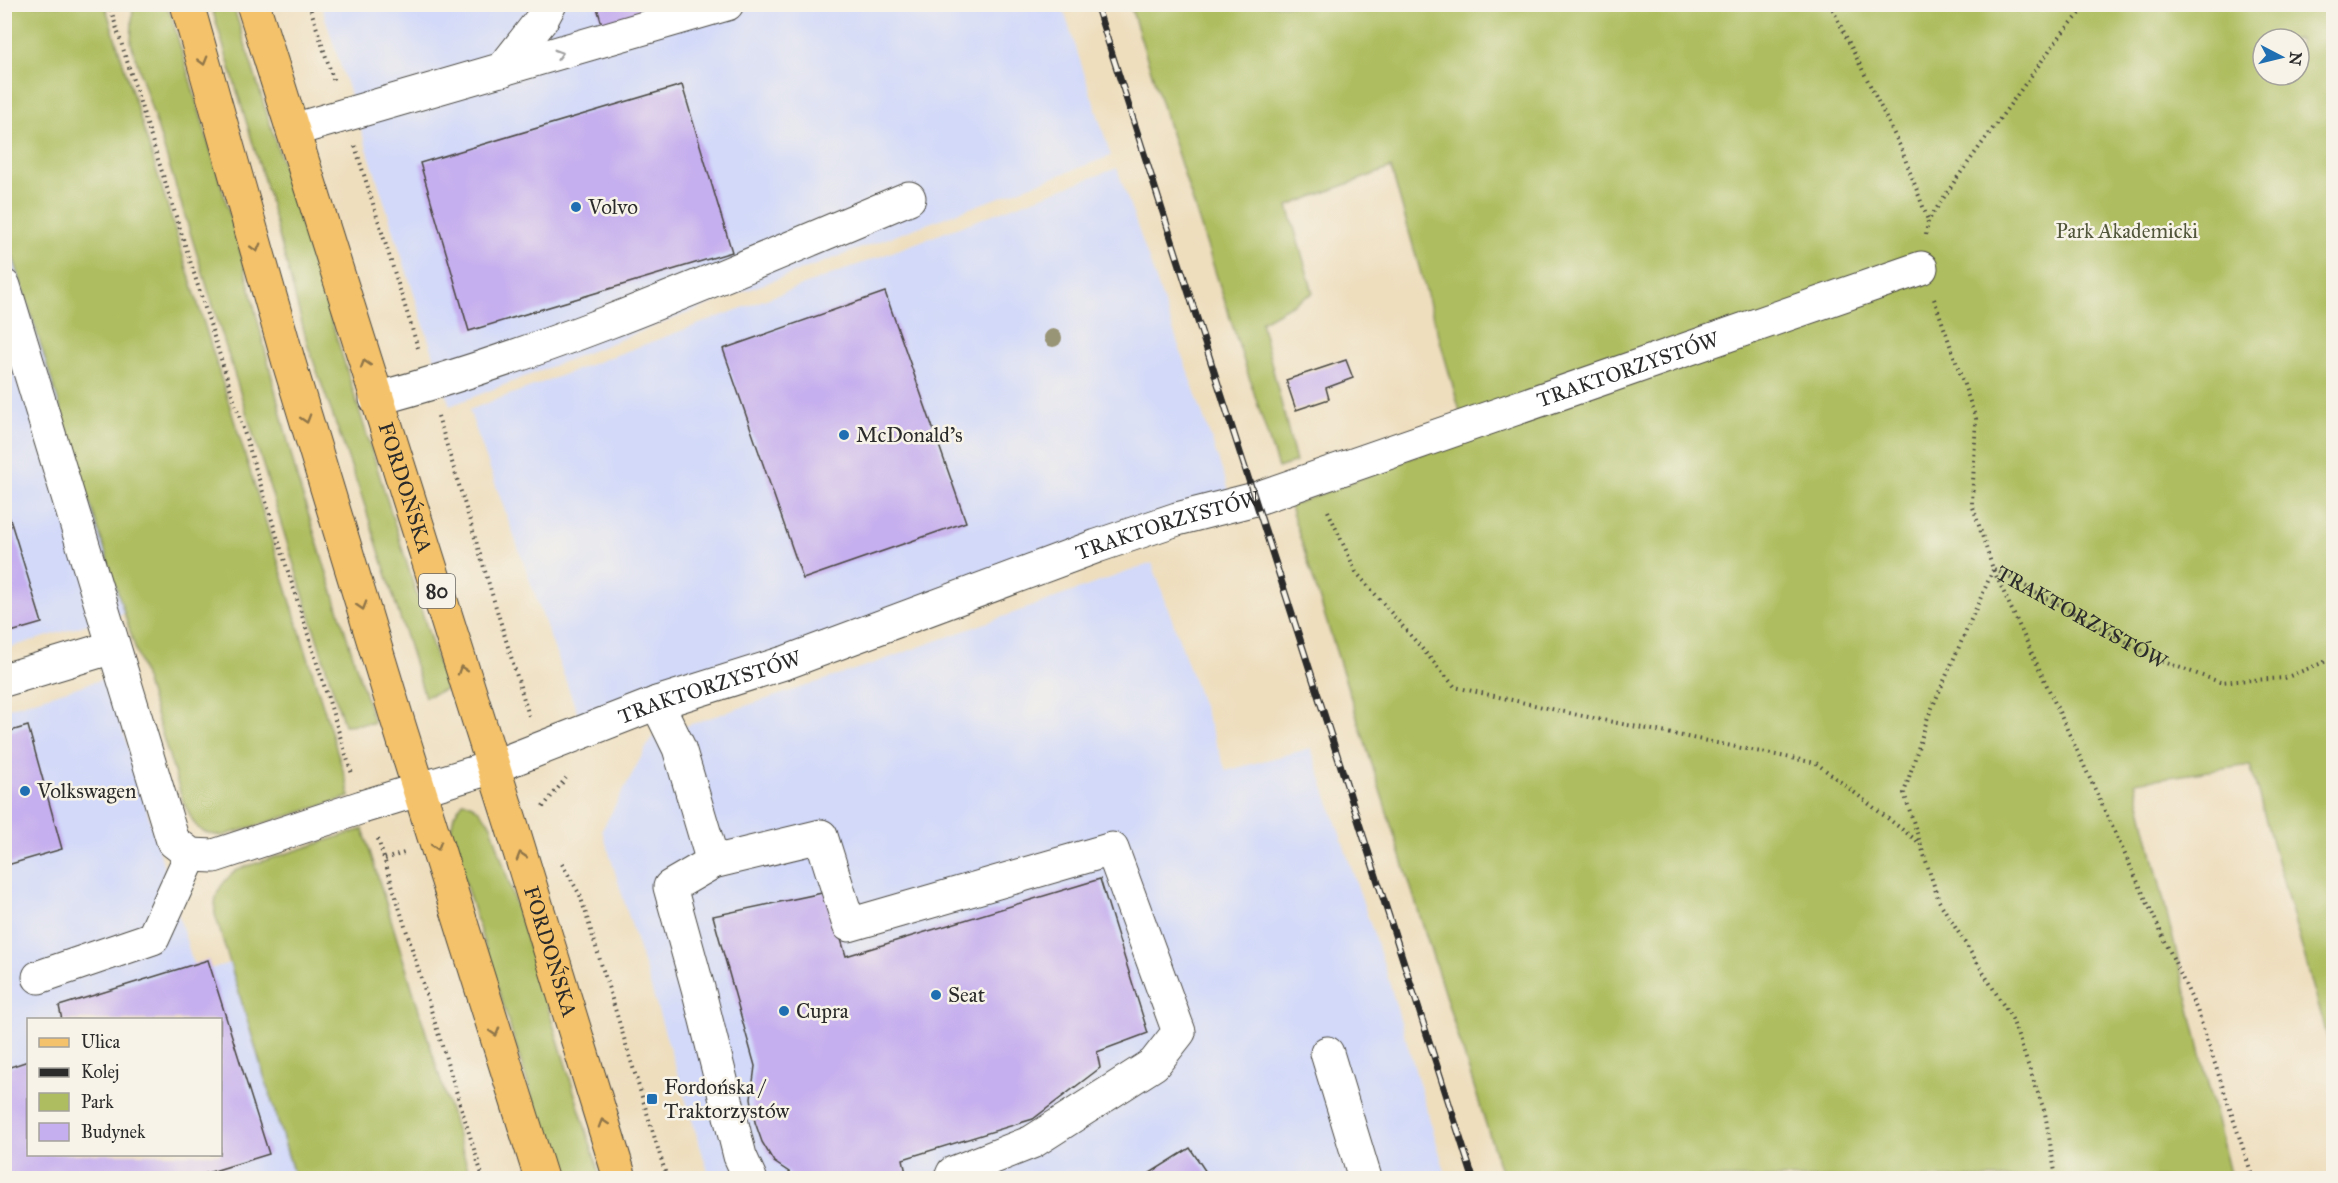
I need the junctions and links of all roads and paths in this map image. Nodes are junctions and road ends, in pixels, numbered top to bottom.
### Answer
1 (109, 4) edge
2 (187, 4) edge
3 (253, 4) edge
4 (550, 4) edge
5 (727, 4) edge
6 (1830, 4) edge
7 (2089, 4) edge
8 (502, 70) junction
9 (293, 130) junction
10 (909, 198) dead end
11 (1928, 221) junction
12 (1921, 268) junction
13 (4, 286) edge
14 (376, 399) junction
15 (1325, 504) dead end
16 (1993, 569) junction
17 (113, 647) junction
18 (2334, 658) edge
19 (4, 680) edge
20 (657, 704) junction
21 (493, 767) junction
22 (420, 790) junction
23 (362, 807) junction
24 (1921, 844) junction
25 (191, 855) junction
26 (558, 856) dead end
27 (713, 862) junction
28 (39, 977) dead end
29 (1327, 1053) dead end
30 (483, 1179) edge
31 (541, 1179) edge
32 (620, 1179) edge
33 (667, 1179) edge
34 (750, 1179) edge
35 (951, 1179) edge
36 (1365, 1179) edge
37 (2056, 1179) edge
38 (2253, 1179) edge

1 - 23 path
2 -> 22 main road
3 - 9 main road, FORDOŃSKA / 80
4 - 8 street
8 -> 5 street
6 - 11 path
7 - 11 path
8 - 9 street
14 -> 9 main road, FORDOŃSKA / 80
10 - 14 street
11 - 12 path
12 - 16 path, TRAKTORZYSTÓW
12 - 20 street, TRAKTORZYSTÓW
13 - 17 street
21 -> 14 main road, FORDOŃSKA / 80
15 - 24 path
16 - 18 path, TRAKTORZYSTÓW
16 - 24 path
16 - 38 path
17 - 19 street
17 - 25 street
20 - 21 street, TRAKTORZYSTÓW
20 - 27 street
21 - 22 street, TRAKTORZYSTÓW
32 -> 21 main road, FORDOŃSKA / 80
22 - 23 street, TRAKTORZYSTÓW
22 -> 31 main road
23 - 25 street, TRAKTORZYSTÓW
23 - 30 path
24 - 37 path
25 - 28 street
26 - 33 path
27 - 34 street
27 - 35 street
29 - 36 street

